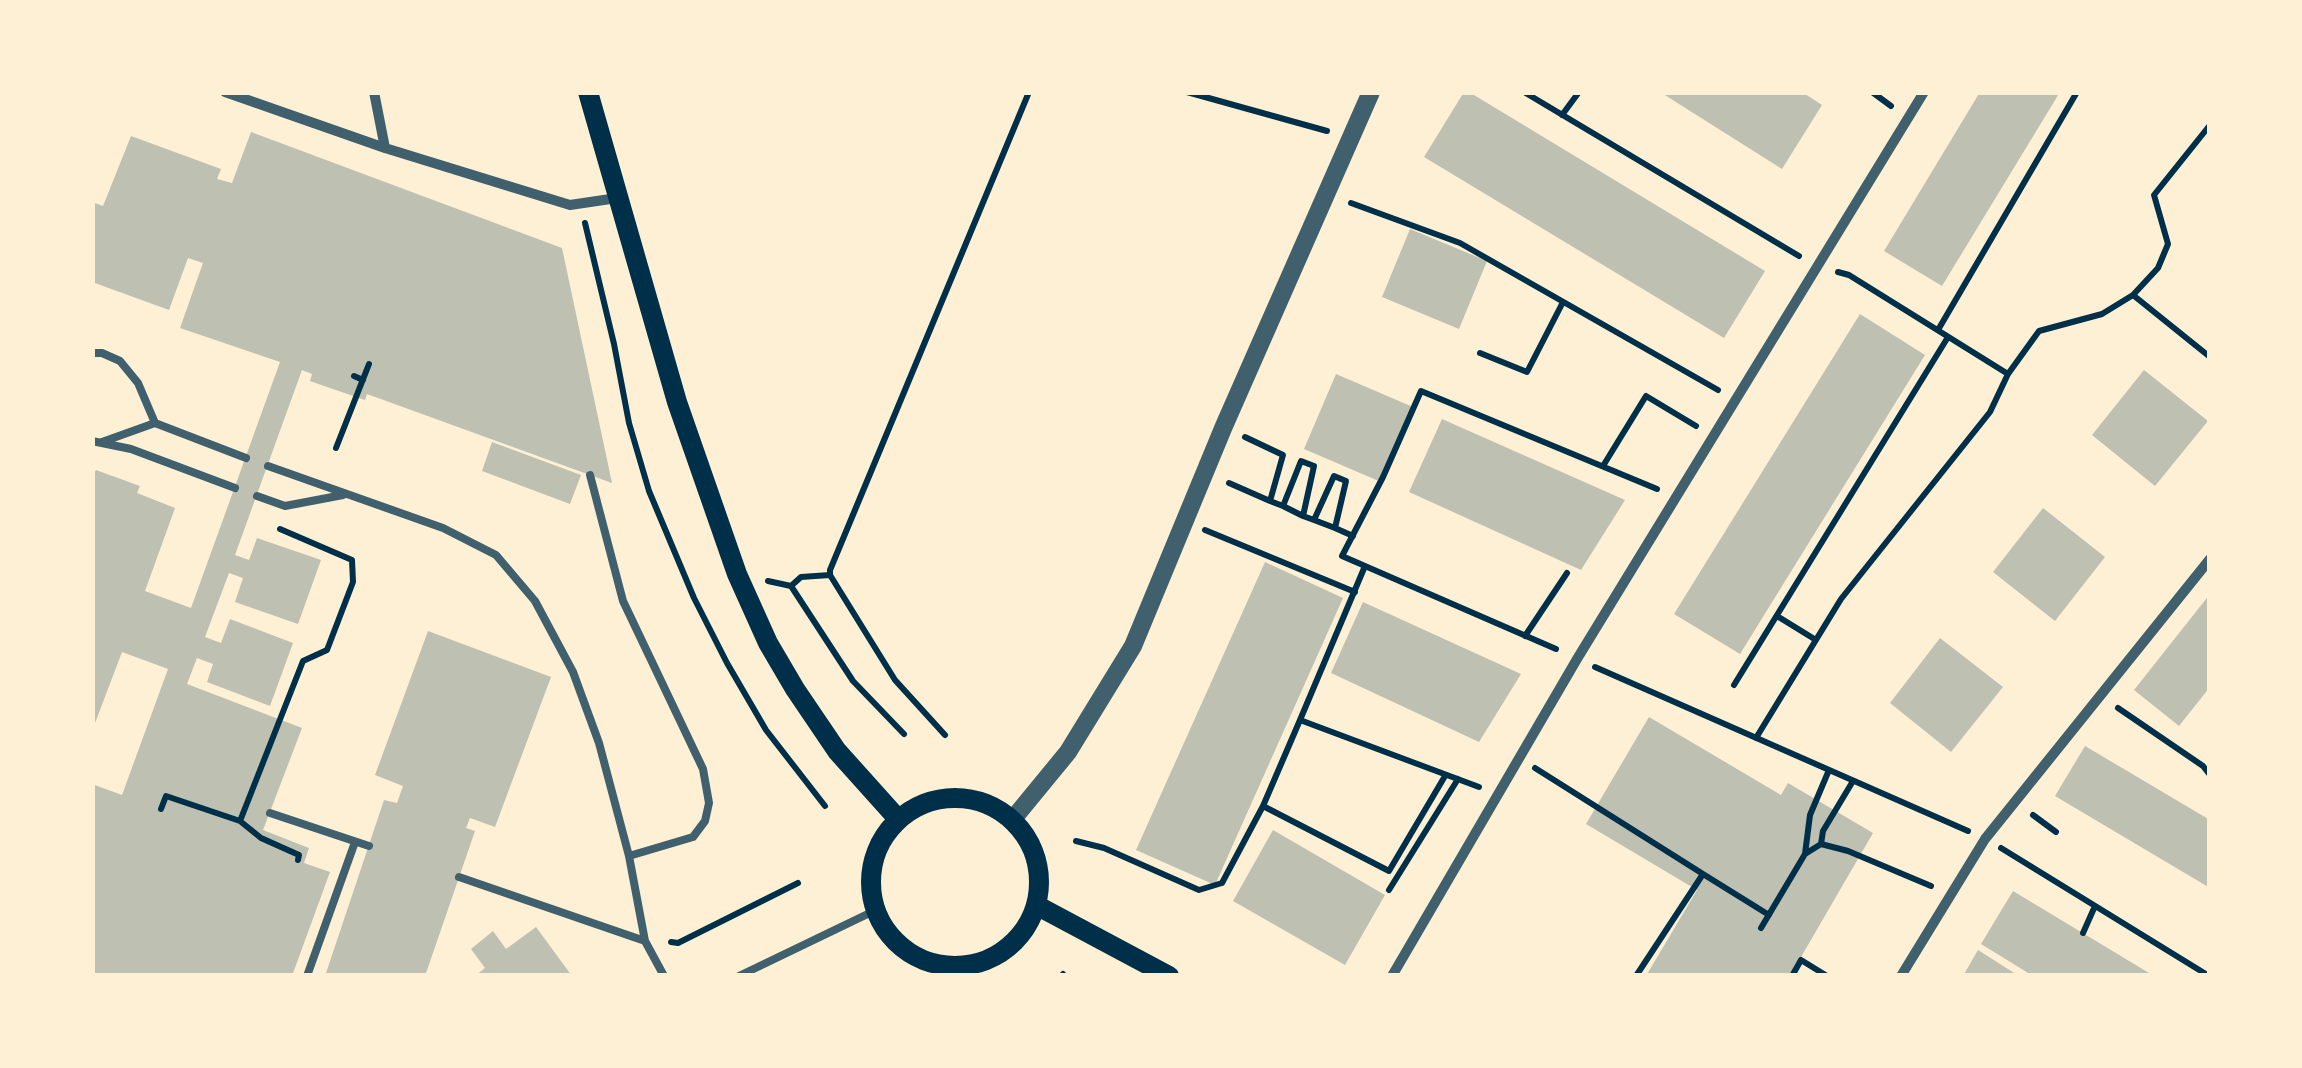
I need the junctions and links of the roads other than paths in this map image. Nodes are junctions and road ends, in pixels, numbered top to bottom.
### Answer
1 (225, 92) edge
2 (374, 92) edge
3 (588, 92) edge
4 (1371, 92) edge
5 (1924, 92) edge
6 (385, 148) junction
7 (616, 198) junction
8 (92, 353) edge
9 (155, 423) junction
10 (97, 442) edge
11 (246, 458) dead end
12 (268, 466) dead end
13 (590, 474) dead end
14 (236, 488) dead end
15 (348, 494) junction
16 (257, 496) dead end
17 (2210, 558) edge
18 (270, 812) dead end
19 (898, 820) junction
20 (1014, 820) junction
21 (355, 842) junction
22 (369, 846) dead end
23 (630, 856) junction
24 (459, 877) dead end
25 (1036, 904) junction
26 (876, 910) junction
27 (645, 941) junction
28 (307, 976) edge
29 (664, 976) edge
30 (739, 976) edge
31 (1168, 976) edge
32 (1392, 976) edge
33 (1901, 976) edge

1 - 6 street
2 - 6 street
3 - 7 main road
4 - 20 street
5 - 32 street
6 - 7 street
7 - 19 main road
8 - 9 lane
9 - 10 lane
9 - 11 lane
10 - 14 lane
12 - 15 lane
13 - 23 lane
15 - 16 lane
15 - 23 lane
17 - 33 street
18 - 21 lane
19 - 20 main road
19 - 26 main road
20 - 25 main road
21 - 22 lane
21 - 28 lane
23 - 27 lane
24 - 27 lane
25 - 26 main road
25 - 31 main road
26 - 30 lane
27 - 29 lane

